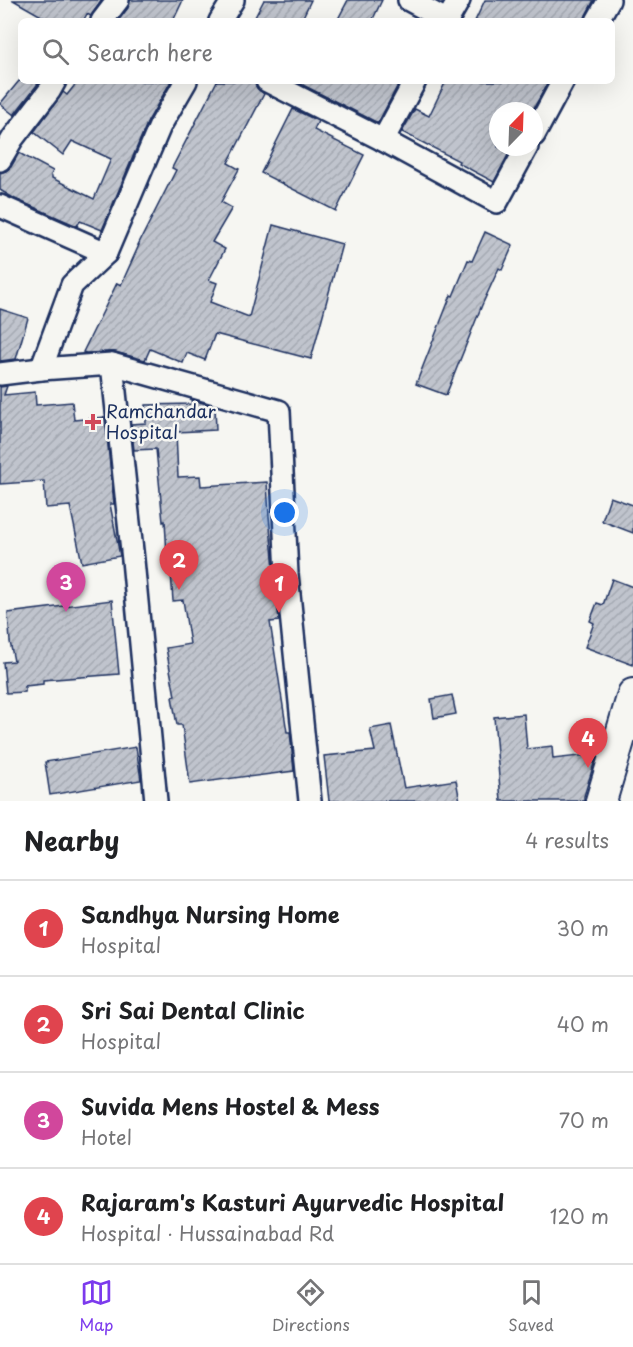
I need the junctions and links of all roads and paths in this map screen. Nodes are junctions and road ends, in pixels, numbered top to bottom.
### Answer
1 (118, 0) edge
2 (233, 0) edge
3 (409, 0) edge
4 (459, 0) edge
5 (609, 0) edge
6 (104, 18) edge
7 (222, 18) edge
8 (442, 18) edge
9 (449, 18) edge
10 (599, 18) edge
11 (53, 84) edge
12 (184, 84) edge
13 (273, 84) edge
14 (413, 84) edge
15 (561, 84) edge
16 (543, 118) edge
17 (383, 140) junction
18 (522, 156) edge
19 (0, 160) edge
20 (0, 206) edge
21 (106, 253) junction
22 (112, 364) junction
23 (41, 369) junction
24 (0, 374) edge
25 (633, 694) edge
26 (156, 801) edge
27 (310, 801) edge
28 (601, 801) edge

1 - 6 street
2 - 7 street
3 - 8 street
4 - 9 street
5 - 10 street
11 - 19 street
12 - 21 street
13 - 17 street
14 - 17 street
15 - 16 street
17 - 18 street
20 - 21 street
21 - 23 street
22 - 23 street
22 - 26 street
22 - 27 street
23 - 24 street
25 - 28 street

